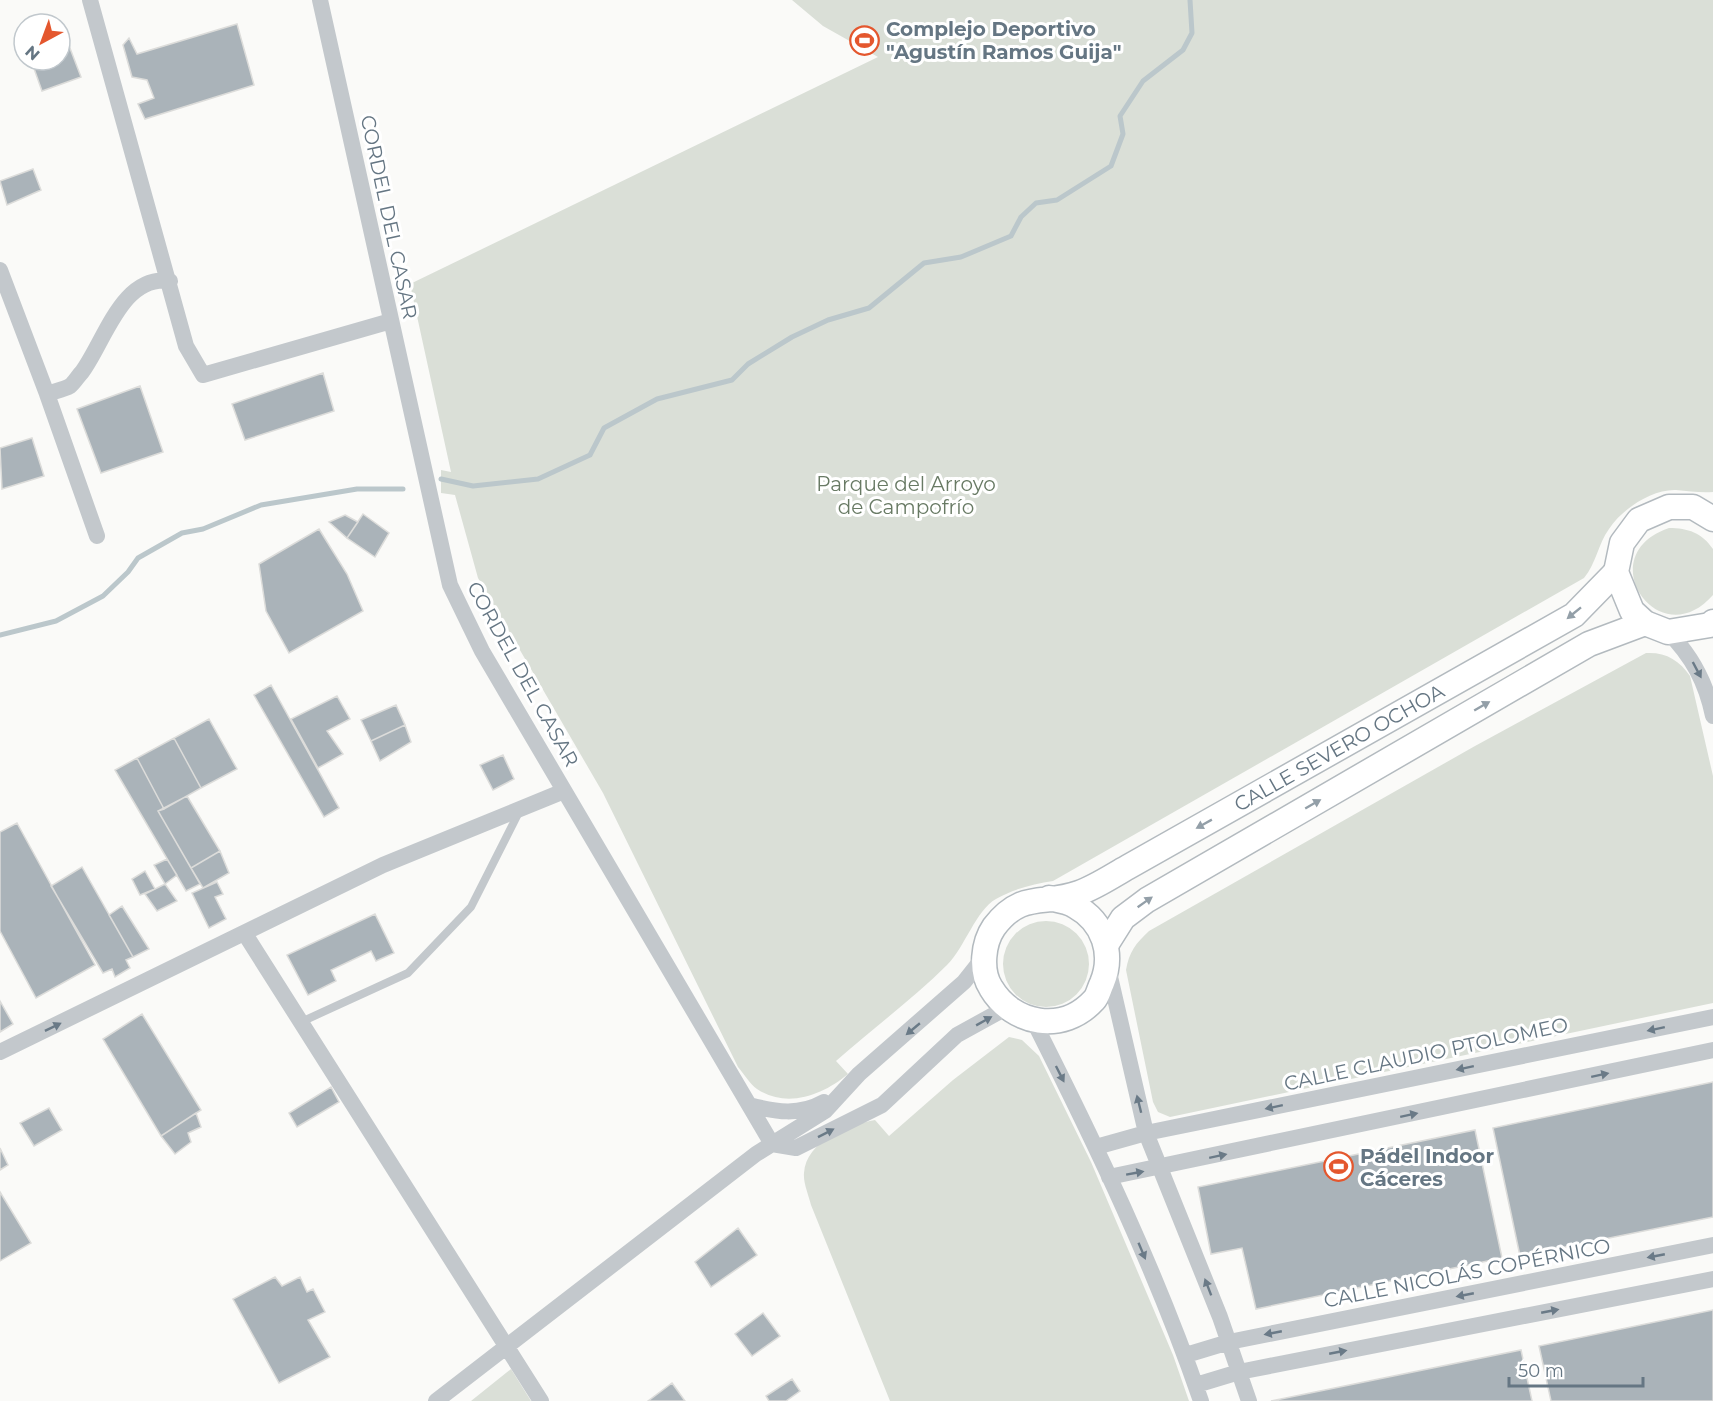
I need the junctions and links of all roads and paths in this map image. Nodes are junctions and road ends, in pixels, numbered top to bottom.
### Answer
1 (90, 0) edge
2 (320, 0) edge
3 (0, 270) edge
4 (170, 282) junction
5 (390, 321) junction
6 (47, 394) junction
7 (1706, 510) edge
8 (97, 536) dead end
9 (1616, 572) junction
10 (1645, 622) junction
11 (1713, 622) edge
12 (1668, 632) junction
13 (1713, 716) edge
14 (564, 791) junction
15 (520, 810) junction
16 (1049, 898) junction
17 (245, 934) junction
18 (1107, 956) junction
19 (983, 958) junction
20 (1006, 1008) junction
21 (1713, 1017) edge
22 (301, 1022) junction
23 (1034, 1022) junction
24 (1713, 1050) edge
25 (0, 1052) edge
26 (843, 1092) junction
27 (749, 1105) junction
28 (862, 1115) junction
29 (1146, 1133) junction
30 (772, 1144) junction
31 (1096, 1147) junction
32 (1161, 1168) junction
33 (1110, 1178) junction
34 (1713, 1245) edge
35 (1713, 1279) edge
36 (1229, 1342) junction
37 (507, 1346) junction
38 (1186, 1355) junction
39 (1239, 1372) junction
40 (1198, 1393) edge
41 (436, 1401) edge
42 (541, 1401) edge
43 (1249, 1401) edge

1 - 4 street
2 - 5 street, CORDEL DEL CASAR
3 - 6 street
4 - 5 street
4 - 6 street
5 - 14 street, CORDEL DEL CASAR
6 - 8 street
7 - 9 main road
9 - 10 main road
9 -> 16 main road, CALLE SEVERO OCHOA
10 - 12 main road
18 -> 10 main road, CALLE SEVERO OCHOA
11 - 12 main road
12 -> 13 street
14 - 15 street
14 - 27 street, CORDEL DEL CASAR
15 - 17 street
15 - 22 lane
16 - 18 main road
16 - 19 main road
17 - 22 street
25 -> 17 street
18 - 23 main road
29 -> 18 street
19 - 20 main road
19 -> 26 street
20 - 23 main road
28 -> 20 street
21 -> 29 street, CALLE CLAUDIO PTOLOMEO
22 - 37 street
23 -> 31 street
32 -> 24 street
26 - 27 street
26 - 28 street
26 - 30 street
27 - 30 street, CORDEL DEL CASAR
30 -> 28 street
29 - 31 street, CALLE CLAUDIO PTOLOMEO
29 - 32 street
30 - 37 street
31 - 33 street
33 -> 32 street
36 -> 32 street
33 -> 38 street
34 -> 36 street, CALLE NICOLÁS COPÉRNICO
39 -> 35 street
36 - 38 street, CALLE NICOLÁS COPÉRNICO
36 - 39 street
37 - 41 street
37 - 42 street
38 - 40 street
39 - 40 street
39 - 43 street

